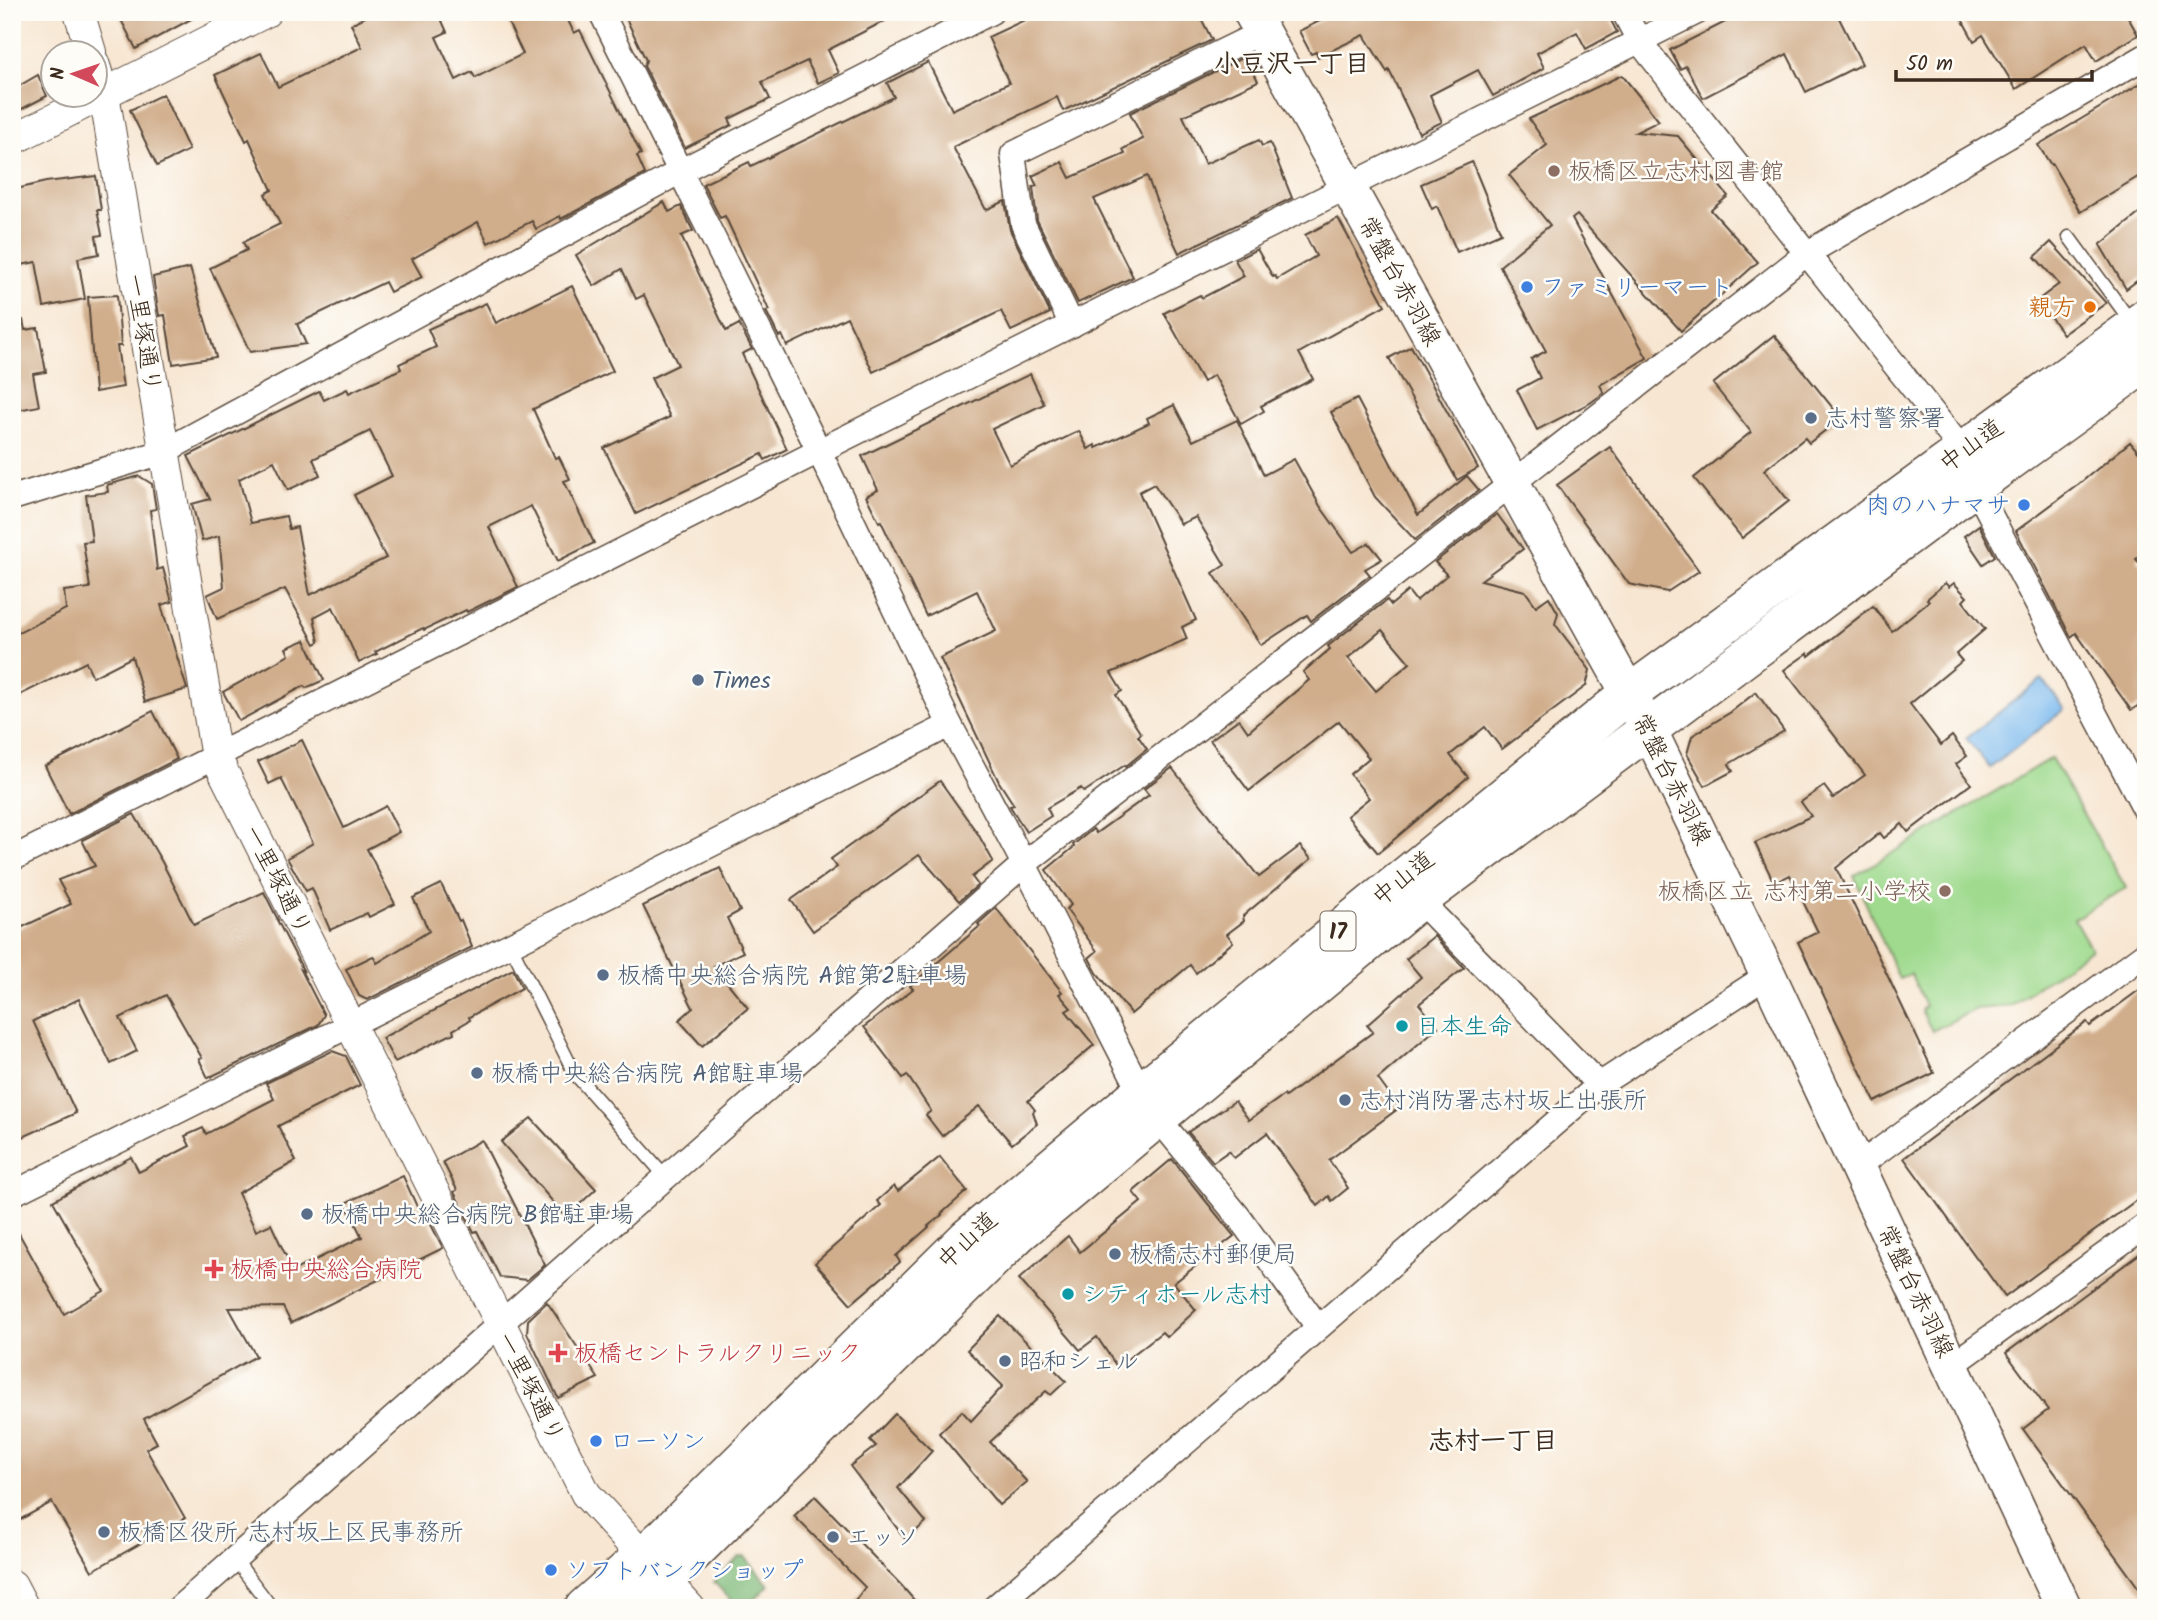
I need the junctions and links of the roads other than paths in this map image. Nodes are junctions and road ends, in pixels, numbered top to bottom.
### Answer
1 (79, 12) edge
2 (266, 12) edge
3 (601, 12) edge
4 (991, 12) edge
5 (1624, 12) edge
6 (1697, 12) edge
7 (1256, 22) edge
8 (87, 38) edge
9 (1639, 41) junction
10 (2146, 56) edge
11 (108, 92) edge
12 (76, 108) edge
13 (106, 108) edge
14 (12, 140) edge
15 (681, 172) junction
16 (1349, 187) junction
17 (2069, 237) dead end
18 (1806, 254) junction
19 (2140, 322) edge
20 (1072, 325) junction
21 (2146, 362) edge
22 (820, 451) junction
23 (1964, 451) junction
24 (163, 452) junction
25 (1512, 484) junction
26 (1975, 486) junction
27 (12, 498) edge
28 (1629, 694) junction
29 (950, 725) junction
30 (1649, 730) junction
31 (216, 757) junction
32 (2146, 811) edge
33 (12, 859) edge
34 (1024, 864) junction
35 (1419, 900) junction
36 (511, 946) junction
37 (2146, 953) edge
38 (1768, 975) junction
39 (350, 1025) junction
40 (1599, 1084) junction
41 (1149, 1104) junction
42 (1857, 1167) junction
43 (666, 1177) junction
44 (12, 1194) edge
45 (2146, 1225) edge
46 (500, 1325) junction
47 (1318, 1327) junction
48 (1952, 1366) junction
49 (234, 1559) junction
50 (653, 1569) junction
51 (12, 1585) edge
52 (24, 1608) edge
53 (180, 1608) edge
54 (272, 1608) edge
55 (584, 1608) edge
56 (632, 1608) edge
57 (690, 1608) edge
58 (994, 1608) edge
59 (2064, 1608) edge

1 - 8 street
2 - 11 street
3 - 15 street
4 - 15 street
5 - 9 street
6 - 9 street
7 - 16 main road, 常盤台赤羽線
7 - 20 street
9 - 16 street
9 - 18 street
10 - 18 street
12 - 14 street
13 - 24 street, 一里塚通り
15 - 22 street
15 - 24 street
16 - 20 street
16 - 25 main road, 常盤台赤羽線
17 - 19 lane
18 - 23 street
18 - 25 street
19 - 23 highway, 中山道 / 17
20 - 22 street
21 - 26 highway, 中山道 / 17
22 - 29 street
22 - 31 street
23 - 28 highway, 中山道 / 17
24 - 27 street
24 - 31 street, 一里塚通り
25 - 28 main road, 常盤台赤羽線
25 - 34 street
26 - 30 highway, 中山道 / 17
26 - 32 street
28 - 30 main road, 常盤台赤羽線
28 - 41 highway, 中山道 / 17
29 - 34 street
29 - 36 street
30 - 35 highway, 中山道 / 17
30 - 38 main road, 常盤台赤羽線
31 - 33 street
31 - 39 street, 一里塚通り
34 - 41 street
34 - 43 street
35 - 40 street
35 - 41 highway, 中山道 / 17
36 - 39 street
36 - 43 lane
37 - 42 street
38 - 40 street
38 - 42 main road, 常盤台赤羽線
39 - 44 street
39 - 46 street, 一里塚通り
40 - 47 street
41 - 47 street
41 - 50 highway, 中山道 / 17
42 - 48 main road, 常盤台赤羽線
43 - 46 street
45 - 48 street
46 - 49 street
46 - 50 street, 一里塚通り
47 - 58 street
48 - 59 main road, 常盤台赤羽線
49 - 53 street
49 - 54 lane
50 - 55 highway, 中山道 / 17
50 - 56 highway, 中山道 / 17
50 - 57 street, 一里塚通り
51 - 52 street

